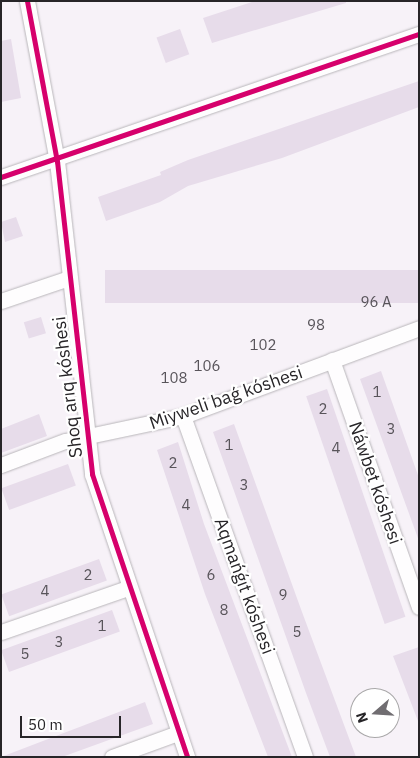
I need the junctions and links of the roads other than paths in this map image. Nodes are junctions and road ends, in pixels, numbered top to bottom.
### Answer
1 (27, 1) edge
2 (419, 34) edge
3 (57, 161) junction
4 (1, 177) edge
5 (69, 278) junction
6 (1, 302) edge
7 (419, 328) edge
8 (332, 360) junction
9 (183, 416) junction
10 (90, 435) junction
11 (1, 465) edge
12 (127, 588) junction
13 (419, 606) edge
14 (1, 632) edge
15 (178, 733) junction
16 (112, 757) edge
17 (187, 757) edge
18 (305, 757) edge

1 - 3 street, Shoq arıq kóshesi
2 - 3 street
3 - 4 street
3 - 5 street, Shoq arıq kóshesi
5 - 6 street
5 - 10 street, Shoq arıq kóshesi
7 - 8 street, Miyweli baǵ kóshesi
8 - 9 street, Miyweli baǵ kóshesi
8 - 13 street, Náwbet kóshesi
9 - 10 street, Miyweli baǵ kóshesi
9 - 18 street, Aqmańǵıt kóshesi
10 - 11 street, Miyweli baǵ kóshesi
10 - 12 street, Shoq arıq kóshesi
12 - 14 street
12 - 15 street, Shoq arıq kóshesi
15 - 16 street
15 - 17 street, Shoq arıq kóshesi

